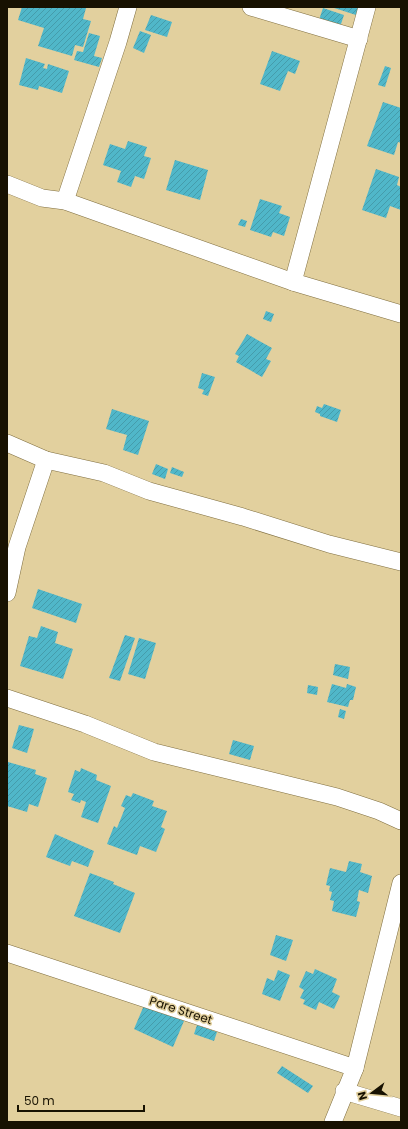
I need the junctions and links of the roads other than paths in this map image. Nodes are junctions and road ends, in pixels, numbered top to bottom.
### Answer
1 (128, 7) edge
2 (251, 7) edge
3 (368, 7) edge
4 (359, 39) junction
5 (7, 184) edge
6 (65, 201) junction
7 (293, 282) junction
8 (401, 314) edge
9 (7, 443) edge
10 (46, 460) junction
11 (401, 562) edge
12 (7, 593) edge
13 (7, 698) edge
14 (401, 820) edge
15 (401, 883) edge
16 (7, 953) edge
17 (355, 1068) junction
18 (344, 1091) junction
19 (401, 1108) edge
20 (333, 1122) edge

1 - 6 street
2 - 4 street
3 - 4 street
4 - 7 street
5 - 6 street
6 - 7 street
7 - 8 street
9 - 10 street
10 - 11 street
10 - 12 street
13 - 14 street
15 - 17 street
16 - 17 street, Pare Street
17 - 18 street
18 - 19 street
18 - 20 street

